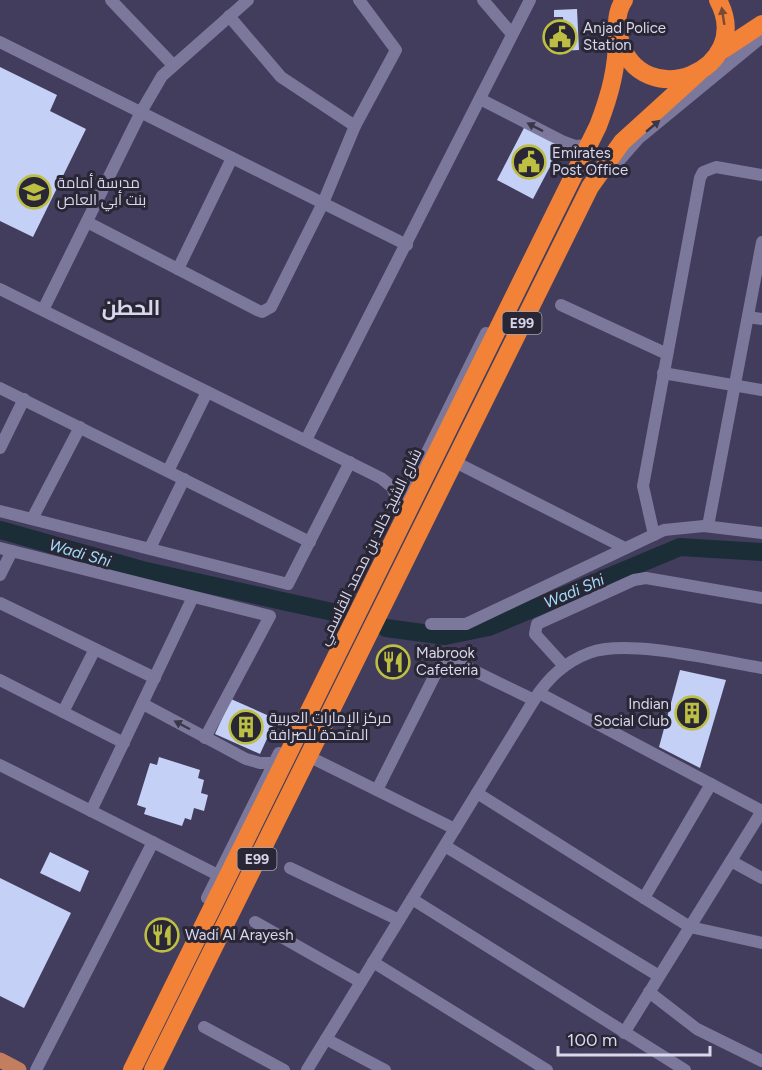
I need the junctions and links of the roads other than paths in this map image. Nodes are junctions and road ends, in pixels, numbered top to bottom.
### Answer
1 (248, 0) edge
2 (359, 0) edge
3 (483, 0) edge
4 (530, 0) edge
5 (612, 0) edge
6 (624, 0) edge
7 (718, 0) edge
8 (114, 1) edge
9 (229, 16) junction
10 (762, 24) edge
11 (617, 26) junction
12 (512, 34) junction
13 (762, 38) edge
14 (0, 42) edge
15 (718, 53) junction
16 (173, 65) junction
17 (699, 72) junction
18 (480, 99) junction
19 (141, 112) junction
20 (355, 126) junction
21 (626, 145) junction
22 (585, 152) junction
23 (232, 158) junction
24 (762, 175) edge
25 (323, 203) junction
26 (87, 222) junction
27 (762, 242) edge
28 (407, 245) junction
29 (564, 247) junction
30 (178, 269) junction
31 (0, 289) edge
32 (561, 305) dead end
33 (43, 310) junction
34 (748, 317) junction
35 (762, 319) edge
36 (480, 354) junction
37 (667, 354) junction
38 (663, 374) junction
39 (735, 385) junction
40 (0, 387) edge
41 (762, 390) edge
42 (207, 392) junction
43 (24, 399) junction
44 (80, 427) junction
45 (306, 440) junction
46 (0, 448) edge
47 (350, 462) junction
48 (461, 465) junction
49 (168, 471) junction
50 (415, 476) junction
51 (381, 478) junction
52 (184, 479) junction
53 (400, 507) junction
54 (0, 511) edge
55 (432, 515) junction
56 (32, 519) junction
57 (708, 526) junction
58 (762, 533) edge
59 (654, 535) junction
60 (310, 542) junction
61 (150, 548) junction
62 (625, 548) junction
63 (6, 549) edge
64 (373, 571) junction
65 (0, 575) edge
66 (193, 597) junction
67 (762, 598) edge
68 (0, 603) edge
69 (431, 624) dead end
70 (353, 643) junction
71 (95, 649) junction
72 (564, 666) junction
73 (762, 668) edge
74 (155, 678) junction
75 (0, 680) edge
76 (536, 697) junction
77 (142, 705) junction
78 (63, 712) junction
79 (205, 738) junction
80 (124, 743) junction
81 (316, 760) junction
82 (273, 763) junction
83 (0, 765) edge
84 (711, 784) junction
85 (377, 790) junction
86 (477, 793) junction
87 (91, 811) junction
88 (762, 811) edge
89 (455, 829) junction
90 (153, 842) junction
91 (445, 846) junction
92 (731, 861) junction
93 (290, 868) dead end
94 (218, 875) junction
95 (762, 878) edge
96 (644, 898) junction
97 (412, 899) junction
98 (211, 902) junction
99 (399, 920) junction
100 (255, 922) dead end
101 (690, 927) junction
102 (224, 935) junction
103 (762, 943) edge
104 (373, 962) junction
105 (659, 976) junction
106 (361, 982) junction
107 (649, 992) junction
108 (204, 1027) dead end
109 (146, 1033) junction
110 (624, 1033) junction
111 (326, 1040) junction
112 (0, 1060) edge
113 (762, 1061) edge
114 (19, 1070) edge
115 (36, 1070) edge
116 (122, 1070) edge
117 (132, 1070) edge
118 (141, 1070) edge
119 (153, 1070) edge
120 (162, 1070) edge
121 (284, 1070) edge
122 (307, 1070) edge
123 (385, 1070) edge
124 (547, 1070) edge
125 (684, 1070) edge

1 - 9 street
2 - 20 street
3 - 12 street
4 - 12 street
5 - 11 main road
6 - 11 highway, شارع الشيخ خالد بن محمد القاسمي
15 -> 7 highway
8 - 16 street
9 - 16 street
9 - 20 street
10 - 15 highway
11 - 17 highway
11 - 22 highway, شارع الشيخ خالد بن محمد القاسمي / E99
12 - 18 street
21 -> 13 street
14 - 19 street
15 - 17 highway, شارع الشيخ خالد بن محمد القاسمي
16 - 19 street
17 - 21 highway, شارع الشيخ خالد بن محمد القاسمي / E99
22 -> 18 street
18 - 28 street
19 - 23 street
19 - 26 street
20 - 25 street
21 - 29 highway, شارع الشيخ خالد بن محمد القاسمي / E99
22 - 36 highway, شارع الشيخ خالد بن محمد القاسمي / E99
23 - 25 street
23 - 30 street
24 - 37 street
25 - 28 street
25 - 30 street
26 - 30 street
26 - 33 street
27 - 34 street
28 - 45 street
29 - 48 street
29 - 55 highway, شارع الشيخ خالد بن محمد القاسمي / E99
31 - 33 street
32 - 37 street
33 - 42 street
34 - 35 street
34 - 39 street
36 - 50 street
36 - 64 highway, شارع الشيخ خالد بن محمد القاسمي / E99
37 - 38 street
38 - 39 street
38 - 59 street
39 - 41 street
39 - 57 street
40 - 43 street
42 - 45 street
42 - 49 street
43 - 44 street
43 - 46 street
44 - 49 street
44 - 56 street
45 - 47 street
47 - 51 street
47 - 60 street
48 - 55 street
48 - 62 street
49 - 52 street
50 - 51 street
50 - 53 street
51 - 53 street
52 - 60 street
52 - 61 street
53 - 64 street
54 - 56 street
55 - 70 highway, شارع الشيخ خالد بن محمد القاسمي / E99
55 - 81 street
56 - 61 street
57 - 58 street
57 - 59 street
59 - 62 street
60 - 61 street
62 - 69 street
63 - 65 street
63 - 66 street
64 - 70 highway, شارع الشيخ خالد بن محمد القاسمي / E99
64 - 82 street
66 - 74 street
66 - 79 street
67 - 72 street
68 - 71 street
70 - 98 highway, شارع الشيخ خالد بن محمد القاسمي / E99
70 - 102 highway, شارع الشيخ خالد بن محمد القاسمي / E99
71 - 74 street
71 - 78 street
72 - 73 street
72 - 76 street
74 - 77 street
75 - 78 street
76 - 84 street
76 - 85 street
76 - 86 street
79 -> 77 street
77 - 80 street
78 - 80 street
79 - 82 street
80 - 87 street
81 - 85 street
81 - 102 street
82 - 94 street
83 - 87 street
84 - 88 street
84 - 96 street
85 - 89 street
86 - 89 street
86 - 96 street
87 - 90 street
88 - 92 street
89 - 91 street
90 - 94 street
90 - 115 street
91 - 97 street
91 - 105 street
92 - 95 street
92 - 101 street
93 - 99 street
94 - 98 street
96 - 101 street
97 - 99 street
97 - 110 street
98 - 109 highway, شارع الشيخ خالد بن محمد القاسمي / E99
98 - 118 highway
99 - 104 street
100 - 106 street
101 - 103 street
101 - 105 street
102 - 119 highway, شارع الشيخ خالد بن محمد القاسمي / E99
102 - 120 street
104 - 106 street
104 - 124 street
105 - 107 street
106 - 111 street
107 - 110 street
107 - 113 street
108 - 121 street
109 - 116 street
109 - 117 highway, شارع الشيخ خالد بن محمد القاسمي / E99
110 - 125 street
111 - 122 street
111 - 123 street
112 - 114 main road

